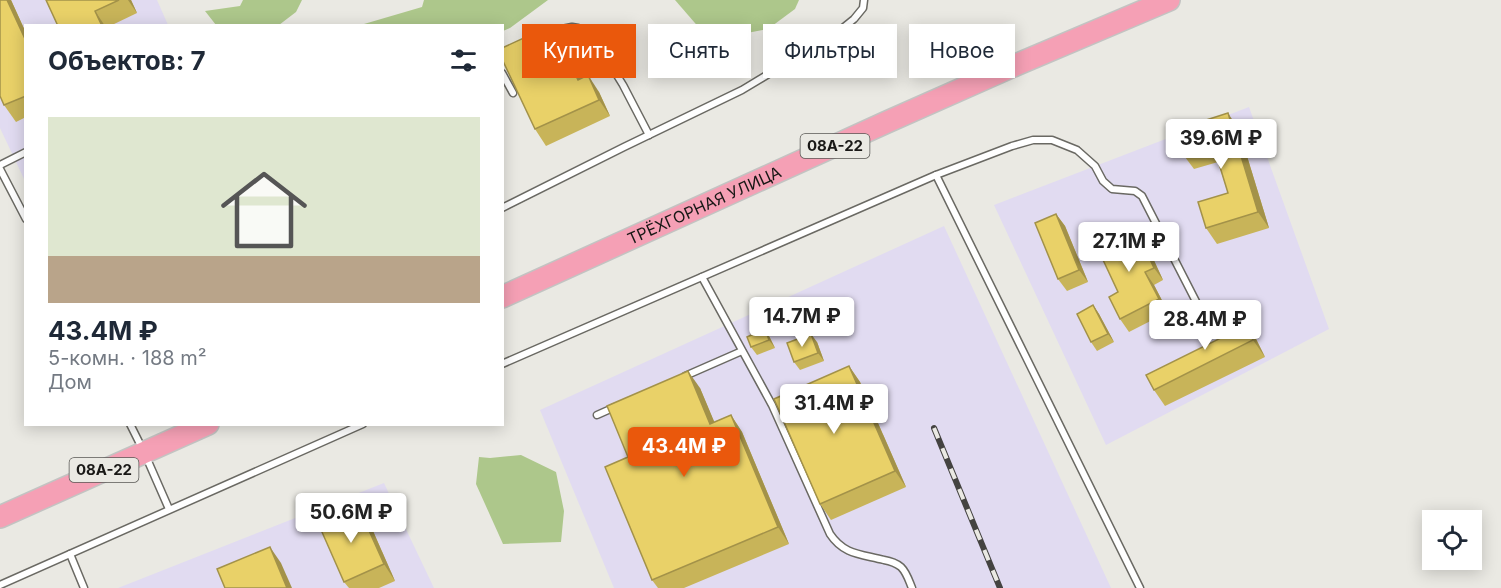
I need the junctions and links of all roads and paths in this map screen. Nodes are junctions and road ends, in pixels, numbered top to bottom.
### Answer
1 (864, 0) edge
2 (1169, 0) edge
3 (504, 77) edge
4 (619, 78) edge
5 (513, 93) edge
6 (650, 135) junction
7 (24, 153) edge
8 (0, 167) edge
9 (936, 175) junction
10 (504, 206) edge
11 (24, 215) edge
12 (702, 277) junction
13 (504, 296) edge
14 (1207, 323) dead end
15 (742, 351) junction
16 (504, 363) edge
17 (680, 378) edge
18 (618, 406) edge
19 (597, 415) dead end
20 (131, 426) edge
21 (203, 426) edge
22 (358, 426) edge
23 (144, 452) junction
24 (169, 509) junction
25 (0, 517) edge
26 (70, 554) junction
27 (0, 585) edge
28 (84, 588) edge
29 (912, 588) edge
30 (1140, 588) edge

1 - 6 lane
2 - 13 highway, ТРЁХГОРНАЯ УЛИЦА / 08А-22
3 - 5 lane
4 - 6 lane
6 - 10 lane
7 - 8 lane
8 - 11 lane
9 - 12 lane
9 - 14 lane
9 - 30 lane
12 - 15 lane
12 - 16 lane
15 - 17 lane
15 - 29 lane
18 - 19 lane
20 - 23 lane
21 - 23 highway, 08А-22
22 - 24 lane
23 - 24 lane
23 - 25 highway, 08А-22
24 - 26 lane
26 - 27 lane
26 - 28 lane

